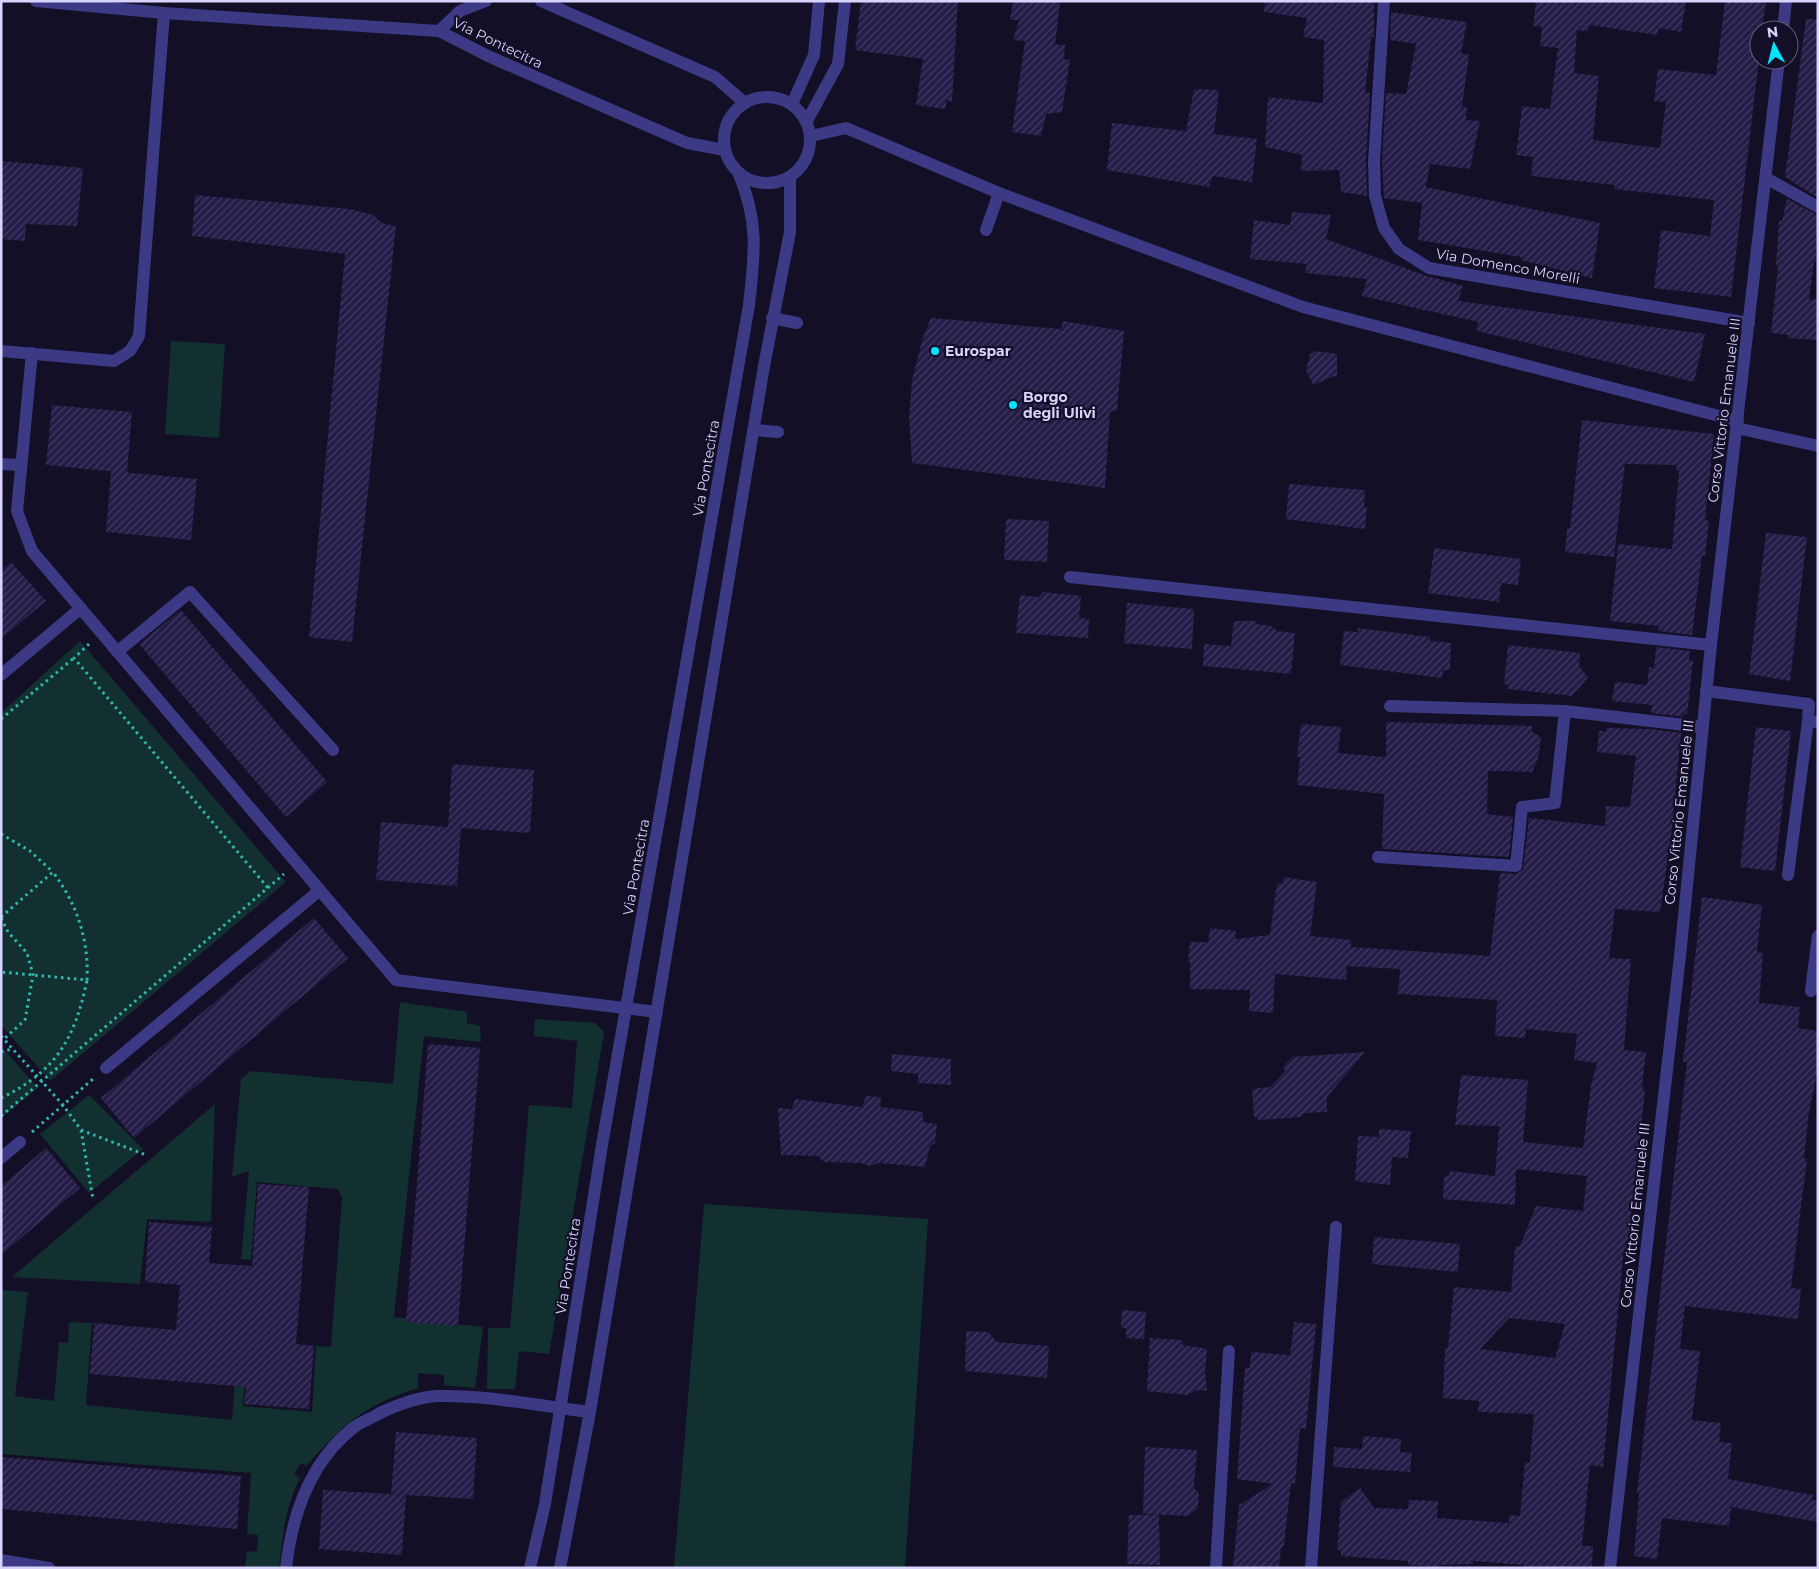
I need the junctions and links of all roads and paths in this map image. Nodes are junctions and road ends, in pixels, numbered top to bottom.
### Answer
1 (36, 1) edge
2 (486, 1) edge
3 (541, 1) edge
4 (820, 1) edge
5 (845, 1) edge
6 (1384, 1) edge
7 (1786, 1) edge
8 (164, 13) junction
9 (1784, 20) edge
10 (439, 31) junction
11 (1778, 70) edge
12 (744, 103) junction
13 (792, 104) junction
14 (807, 121) junction
15 (811, 136) junction
16 (725, 150) junction
17 (738, 172) junction
18 (790, 177) junction
19 (1766, 178) junction
20 (998, 193) junction
21 (1818, 207) edge
22 (986, 230) dead end
23 (772, 318) junction
24 (798, 323) dead end
25 (1749, 323) junction
26 (1, 351) edge
27 (32, 353) junction
28 (1737, 425) junction
29 (755, 430) junction
30 (778, 432) dead end
31 (1818, 446) edge
32 (1, 464) edge
33 (21, 466) junction
34 (1070, 578) dead end
35 (80, 608) junction
36 (101, 633) junction
37 (1711, 646) junction
38 (117, 652) junction
39 (74, 658) junction
40 (1, 675) edge
41 (1706, 691) junction
42 (1390, 706) dead end
43 (1565, 711) junction
44 (1, 719) edge
45 (1813, 721) edge
46 (1702, 727) junction
47 (333, 750) dead end
48 (1, 834) edge
49 (1378, 857) dead end
50 (297, 863) junction
51 (54, 872) junction
52 (1788, 875) dead end
53 (268, 888) junction
54 (320, 890) junction
55 (1, 917) edge
56 (1818, 936) edge
57 (1817, 951) edge
58 (1, 972) edge
59 (33, 975) junction
60 (87, 980) junction
61 (1811, 991) dead end
62 (626, 1008) junction
63 (657, 1012) junction
64 (3, 1038) edge
65 (12, 1049) junction
66 (1, 1052) edge
67 (106, 1068) joint
68 (36, 1076) junction
69 (40, 1082) junction
70 (1, 1098) edge
71 (63, 1105) junction
72 (1, 1116) edge
73 (81, 1130) junction
74 (20, 1142) joint
75 (146, 1155) dead end
76 (1, 1158) edge
77 (93, 1199) dead end
78 (1336, 1227) dead end
79 (1229, 1351) dead end
80 (560, 1408) junction
81 (590, 1412) junction
82 (1, 1560) edge
83 (49, 1568) edge
84 (286, 1568) edge
85 (530, 1568) edge
86 (560, 1568) edge
87 (1216, 1568) edge
88 (1311, 1568) edge
89 (1610, 1568) edge

1 - 8 street, Via Pontecitra
2 - 10 street
3 - 12 street
4 - 13 street
5 - 14 street
6 - 25 street, Via Domenco Morelli
7 - 9 street
8 - 10 street, Via Pontecitra
8 - 27 street
10 - 16 street, Via Pontecitra
11 - 19 street, Corso Vittorio Emanuele III
12 - 13 street
12 - 16 street
13 - 14 street
14 - 15 street
15 - 18 street
15 - 20 street
16 - 17 street
17 - 18 street
17 - 62 street, Via Pontecitra
18 - 23 street
19 - 21 street
19 - 25 street, Corso Vittorio Emanuele III
20 - 22 street
20 - 28 street
23 - 24 street
23 - 29 street
25 - 28 street, Corso Vittorio Emanuele III
26 - 27 street
27 - 33 street
28 - 31 street
28 - 37 street, Corso Vittorio Emanuele III
29 - 30 street
29 - 63 street
32 - 33 street
33 - 35 street
34 - 37 street
35 - 36 street
35 - 40 street
36 - 38 street
36 - 39 path
37 - 41 street, Corso Vittorio Emanuele III
38 - 47 street
38 - 50 street
39 - 44 path
39 - 53 path
41 - 45 street
41 - 46 street, Corso Vittorio Emanuele III
42 - 43 street
43 - 46 street
43 - 49 street
45 - 52 street
46 - 89 street, Corso Vittorio Emanuele III
48 - 51 path
50 - 53 path
50 - 54 street
51 - 55 path
51 - 60 path
53 - 69 path
54 - 62 street
54 - 67 street
55 - 59 path
56 - 57 street
57 - 61 street
58 - 59 path
59 - 60 path
59 - 64 path
60 - 68 path
62 - 63 street
62 - 80 street, Via Pontecitra
63 - 81 street
64 - 65 path
65 - 66 path
65 - 68 path
67 - 71 path
68 - 69 path
68 - 70 path
69 - 71 path
69 - 72 path
71 - 73 path
71 - 74 path
73 - 75 path
73 - 77 path
74 - 76 street
78 - 88 street
79 - 87 street
80 - 81 street
80 - 84 street
80 - 85 street, Via Pontecitra
81 - 86 street
82 - 83 street

